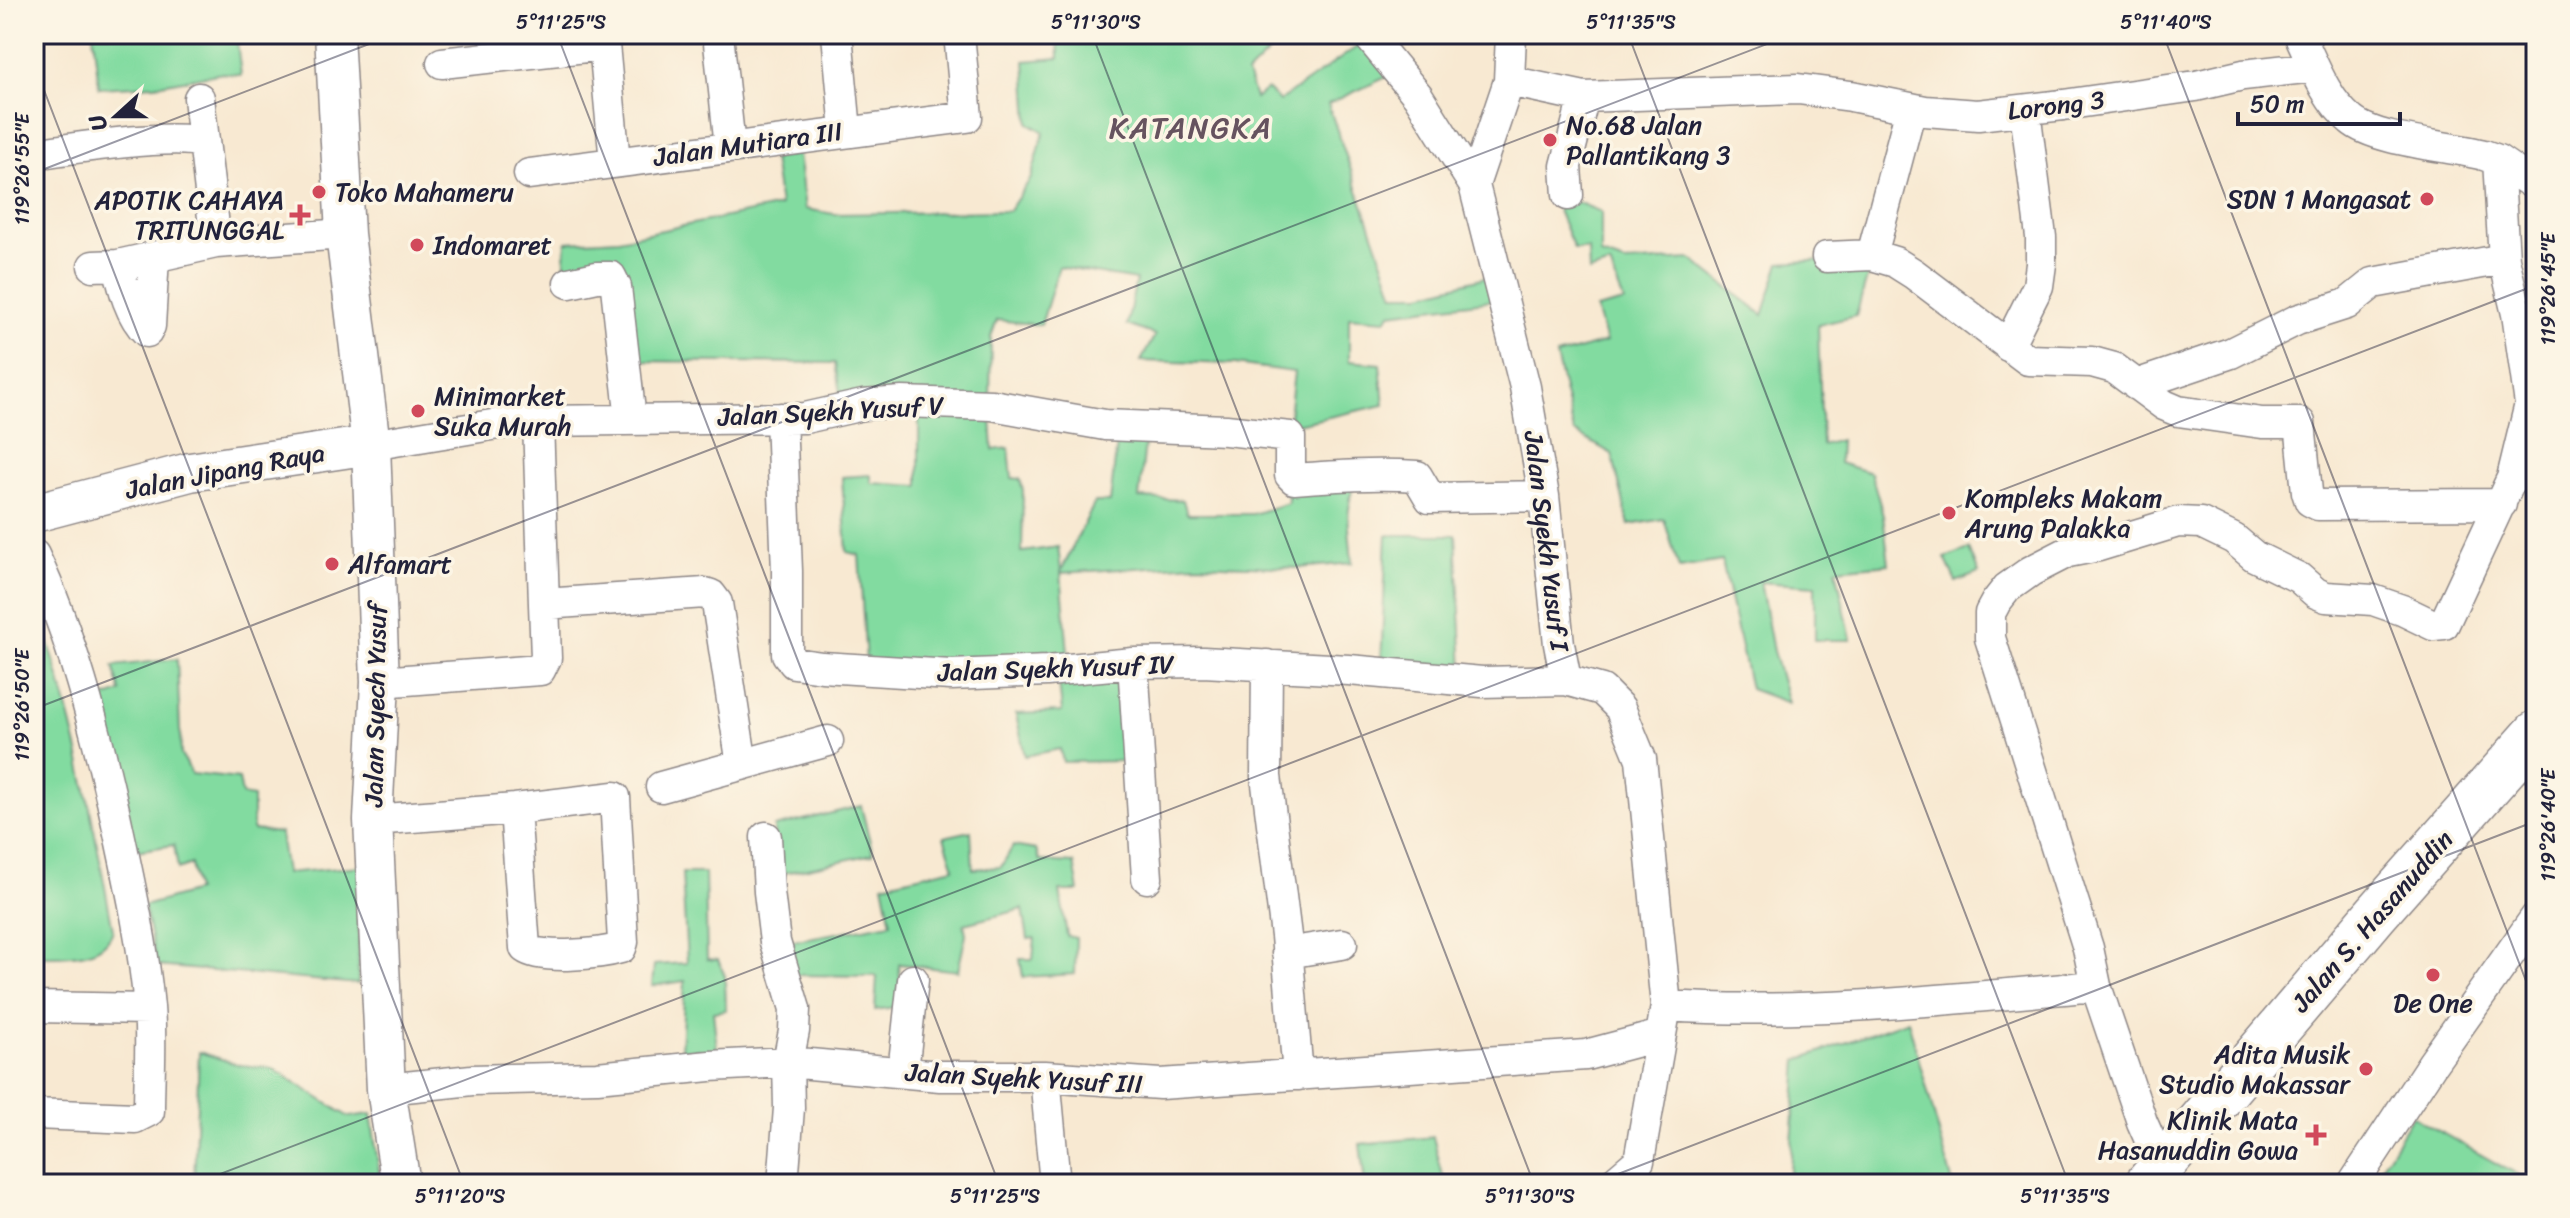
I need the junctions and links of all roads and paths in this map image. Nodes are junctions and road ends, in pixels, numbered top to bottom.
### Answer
1 (334, 34) edge
2 (718, 34) edge
3 (837, 34) edge
4 (959, 34) edge
5 (1367, 34) edge
6 (1511, 34) edge
7 (2299, 34) edge
8 (604, 40) edge
9 (442, 63) dead end
10 (2314, 67) junction
11 (1509, 81) junction
12 (1584, 97) junction
13 (199, 98) dead end
14 (1911, 108) junction
15 (2025, 110) junction
16 (846, 131) junction
17 (204, 143) junction
18 (730, 147) junction
19 (34, 154) edge
20 (2498, 160) junction
21 (615, 162) junction
22 (529, 174) dead end
23 (1474, 185) junction
24 (2536, 186) edge
25 (1568, 195) dead end
26 (345, 234) junction
27 (216, 243) junction
28 (1872, 255) junction
29 (154, 257) junction
30 (1827, 257) dead end
31 (2504, 259) junction
32 (569, 283) dead end
33 (2008, 346) junction
34 (2136, 385) junction
35 (781, 418) junction
36 (631, 420) junction
37 (538, 421) junction
38 (371, 445) junction
39 (1544, 496) junction
40 (2501, 504) junction
41 (34, 513) edge
42 (34, 555) edge
43 (544, 604) junction
44 (1133, 663) junction
45 (1267, 665) junction
46 (1566, 680) junction
47 (380, 682) junction
48 (828, 741) dead end
49 (2532, 751) edge
50 (742, 765) junction
51 (661, 787) dead end
52 (515, 809) junction
53 (373, 820) junction
54 (766, 837) dead end
55 (1147, 878) dead end
56 (2536, 917) edge
57 (1342, 944) dead end
58 (1287, 953) junction
59 (913, 980) dead end
60 (2096, 986) junction
61 (34, 1007) edge
62 (149, 1009) junction
63 (1663, 1020) junction
64 (788, 1062) junction
65 (903, 1072) junction
66 (1298, 1075) junction
67 (1045, 1076) junction
68 (386, 1089) junction
69 (34, 1114) edge
70 (2161, 1178) edge
71 (401, 1184) edge
72 (783, 1184) edge
73 (1055, 1184) edge
74 (1612, 1184) edge
75 (2353, 1184) edge

1 - 26 main road, Jalan Syech Yusuf
2 - 18 street
3 - 16 street
4 - 16 street, Jalan Mutiara III
5 - 23 street
6 - 11 street
7 - 10 street
8 - 9 street
8 - 21 street
10 - 15 street, Lorong 3
10 - 20 street
11 - 12 street, Lorong 3
11 - 23 street
12 - 14 street, Lorong 3
12 - 25 street
13 - 17 street
14 - 15 street, Lorong 3
14 - 28 street
15 - 33 street
16 - 18 street, Jalan Mutiara III
17 - 19 street
17 - 27 street
18 - 21 street, Jalan Mutiara III
20 - 24 street
20 - 31 street
21 - 22 street, Jalan Mutiara III
23 - 39 street, Jalan Syekh Yusuf I
26 - 27 street
26 - 38 main road, Jalan Syech Yusuf
27 - 29 street
28 - 30 street
28 - 33 street
29 - 29 street
31 - 34 street
31 - 40 street
32 - 36 street
33 - 34 street
34 - 40 street
35 - 36 street, Jalan Syekh Yusuf V
35 - 39 street, Jalan Syekh Yusuf V
35 - 44 street, Jalan Syekh Yusuf IV
36 - 37 street, Jalan Syekh Yusuf V
37 - 38 street, Jalan Syekh Yusuf V
37 - 43 street
38 - 41 main road, Jalan Jipang Raya
38 - 47 main road, Jalan Syech Yusuf
39 - 46 street, Jalan Syekh Yusuf I
40 - 60 street
42 - 62 street
43 - 47 street
43 - 50 street
44 - 45 street, Jalan Syekh Yusuf IV
44 - 55 street
45 - 46 street, Jalan Syekh Yusuf IV
45 - 58 street
46 - 63 street, Jalan Syekh Yusuf I
47 - 53 main road, Jalan Syech Yusuf
48 - 50 street
49 - 70 highway, Jalan S. Hasanuddin
50 - 51 street
52 - 52 street
52 - 53 street
53 - 68 main road, Jalan Syech Yusuf
54 - 64 street
56 - 75 street
57 - 58 street
58 - 66 street
59 - 65 street
60 - 63 street, Jalan Syehk Yusuf III
60 - 70 street
61 - 62 street
62 - 69 street
63 - 66 street, Jalan Syehk Yusuf III
63 - 74 street, Jalan Syekh Yusuf I
64 - 65 street, Jalan Syehk Yusuf III
64 - 68 street, Jalan Syehk Yusuf III
64 - 72 street
65 - 67 street, Jalan Syehk Yusuf III
66 - 67 street, Jalan Syehk Yusuf III
67 - 73 street
68 - 71 main road, Jalan Syech Yusuf

